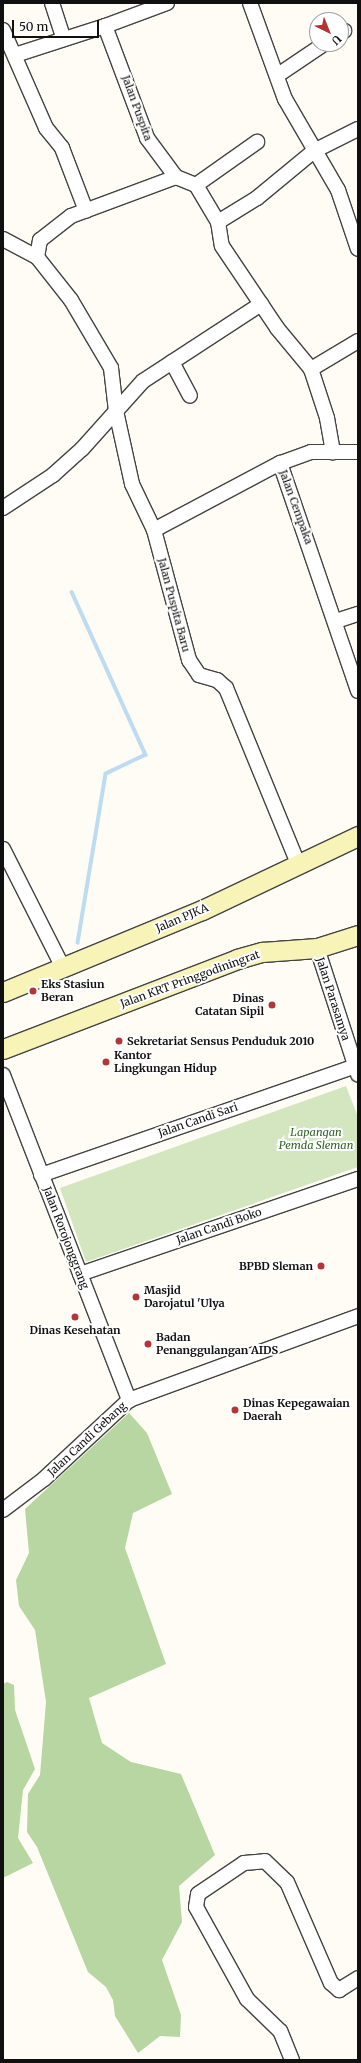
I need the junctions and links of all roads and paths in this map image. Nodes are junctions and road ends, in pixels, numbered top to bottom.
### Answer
1 (52, 3) edge
2 (167, 3) edge
3 (250, 3) edge
4 (105, 26) junction
5 (3, 30) edge
6 (64, 39) junction
7 (312, 52) edge
8 (15, 56) junction
9 (278, 75) junction
10 (358, 129) edge
11 (258, 142) dead end
12 (314, 151) junction
13 (176, 177) junction
14 (196, 184) junction
15 (86, 211) junction
16 (218, 222) junction
17 (3, 239) edge
18 (358, 249) edge
19 (38, 257) junction
20 (261, 304) junction
21 (358, 341) edge
22 (172, 362) junction
23 (311, 370) junction
24 (190, 396) dead end
25 (116, 411) junction
26 (333, 452) junction
27 (358, 452) edge
28 (280, 463) junction
29 (3, 508) edge
30 (154, 530) junction
31 (358, 614) edge
32 (336, 621) junction
33 (358, 691) edge
34 (358, 836) edge
35 (3, 849) edge
36 (299, 866) junction
37 (358, 935) edge
38 (316, 948) junction
39 (62, 968) junction
40 (3, 992) edge
41 (3, 1049) edge
42 (356, 1070) edge
43 (3, 1075) edge
44 (41, 1175) junction
45 (358, 1179) edge
46 (80, 1274) junction
47 (358, 1316) edge
48 (129, 1400) junction
49 (3, 1510) edge
50 (358, 1978) edge
51 (292, 2060) edge

1 - 6 street
2 - 4 street
3 - 9 street
4 - 6 street
4 - 13 street, Jalan Puspita
5 - 8 street
6 - 8 street
7 - 9 street
8 - 15 street
9 - 12 street
10 - 12 street
11 - 14 street
12 - 16 street
12 - 18 street
13 - 14 street
13 - 15 street
14 - 16 street
15 - 19 street
16 - 20 street
17 - 19 street
19 - 25 street, Jalan Puspita Baru
20 - 22 street
20 - 23 street
21 - 23 street
22 - 24 street
22 - 25 street
23 - 26 street
25 - 29 street
25 - 30 street, Jalan Puspita Baru
26 - 27 street, Jalan Cempaka
26 - 28 street, Jalan Cempaka
28 - 30 street
28 - 32 street, Jalan Cempaka
30 - 36 street, Jalan Puspita Baru
31 - 32 street
32 - 33 street, Jalan Cempaka
34 - 36 main road, Jalan PJKA
35 - 39 street
36 - 39 main road, Jalan PJKA
37 - 38 main road, Jalan KRT Pringgodiningrat
38 - 41 main road, Jalan KRT Pringgodiningrat
38 - 42 street, Jalan Parasamya
39 - 40 main road, Jalan PJKA
42 - 44 street, Jalan Candi Sari
43 - 44 street, Jalan Rorojonggrang
44 - 46 street, Jalan Rorojonggrang
45 - 46 street, Jalan Candi Boko
46 - 48 street, Jalan Rorojonggrang
47 - 48 street, Jalan Candi Gebang
48 - 49 street, Jalan Candi Gebang
50 - 51 street

